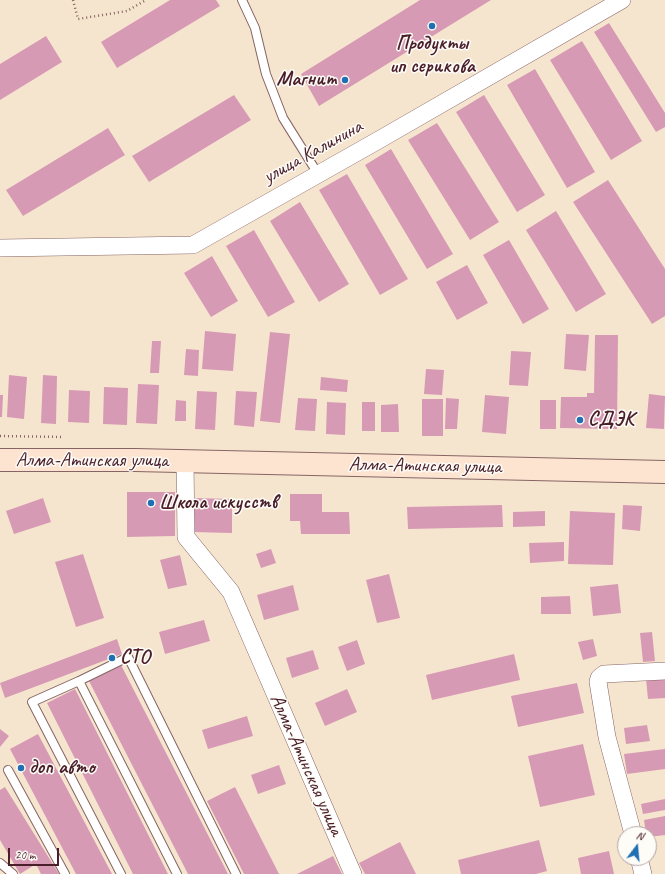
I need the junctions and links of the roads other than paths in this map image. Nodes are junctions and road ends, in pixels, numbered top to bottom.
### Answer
1 (242, 0) edge
2 (622, 0) edge
3 (318, 174) junction
4 (0, 248) edge
5 (0, 460) edge
6 (185, 461) junction
7 (665, 472) edge
8 (665, 671) edge
9 (79, 682) junction
10 (8, 770) dead end
11 (631, 826) edge
12 (0, 863) edge
13 (13, 874) edge
14 (65, 874) edge
15 (121, 874) edge
16 (177, 874) edge
17 (236, 874) edge
18 (353, 874) edge

1 - 3 lane
2 - 3 street, улица Калинина
3 - 4 street, улица Калинина
5 - 6 main road, Алма-Атинская улица
6 - 7 main road, Алма-Атинская улица
6 - 18 street, Алма-Атинская улица
8 - 11 street
9 - 15 lane
9 - 16 lane
9 - 17 lane
10 - 14 lane
12 - 13 lane

